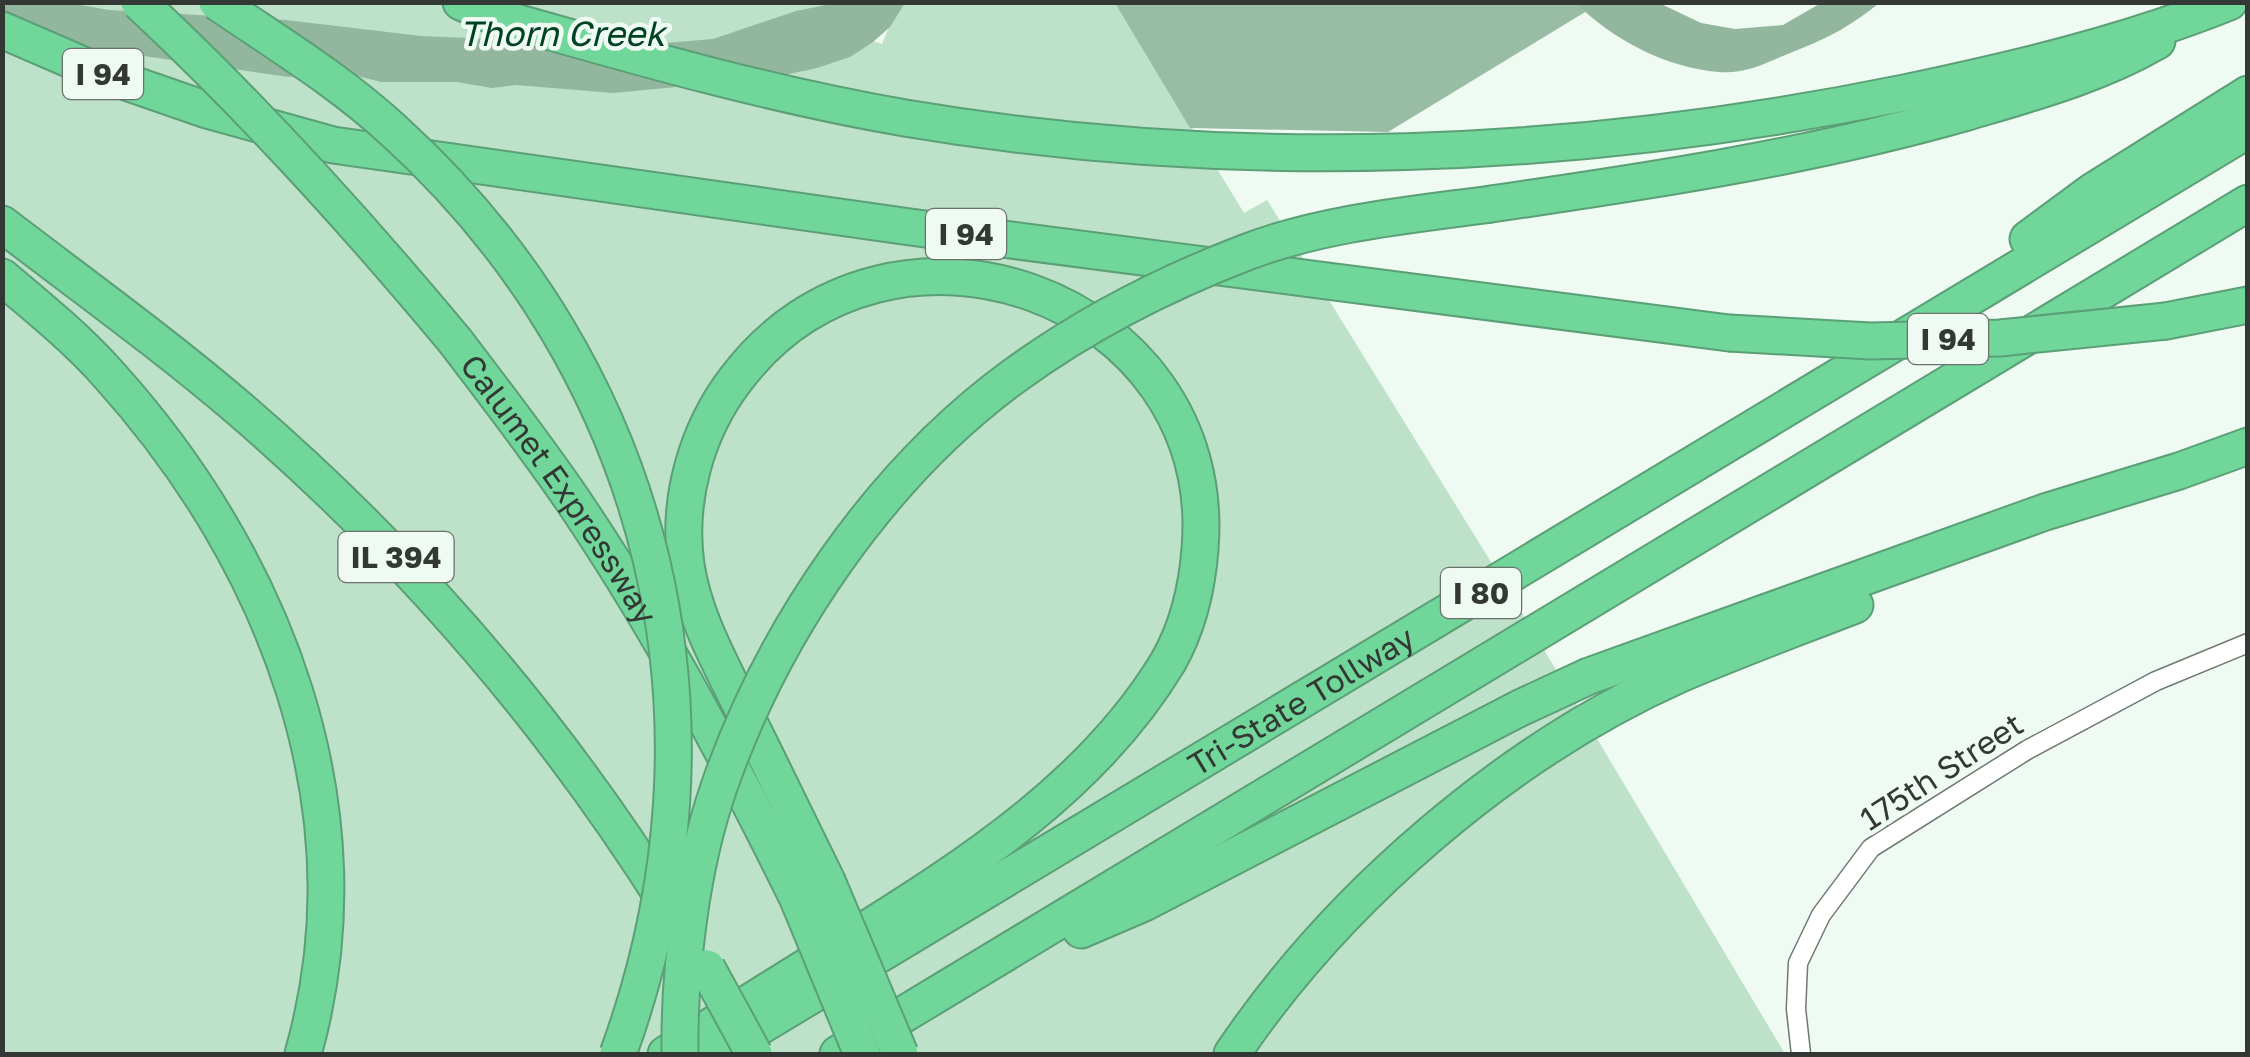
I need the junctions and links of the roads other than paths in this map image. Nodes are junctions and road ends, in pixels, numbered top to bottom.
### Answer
1 (139, 2) edge
2 (217, 2) edge
3 (461, 2) edge
4 (2224, 4) edge
5 (2, 30) edge
6 (2248, 94) edge
7 (2248, 130) edge
8 (2248, 203) edge
9 (2, 224) edge
10 (2, 277) edge
11 (2248, 305) edge
12 (1846, 372) junction
13 (2248, 446) edge
14 (2179, 471) junction
15 (2248, 643) edge
16 (812, 890) junction
17 (948, 988) junction
18 (303, 1054) edge
19 (618, 1054) edge
20 (666, 1054) edge
21 (680, 1054) edge
22 (714, 1054) edge
23 (754, 1054) edge
24 (838, 1054) edge
25 (862, 1054) edge
26 (900, 1054) edge
27 (1232, 1054) edge
28 (1801, 1054) edge

1 - 16 highway, Calumet Expressway, bridge
2 - 19 highway, bridge
3 - 4 highway
4 - 21 highway, bridge
5 - 11 highway, I 94, bridge
6 - 12 highway
7 - 12 highway, Tri-State Tollway / I 80
8 - 17 highway, Tri-State Tollway / I 80
9 - 23 highway, IL 394, bridge
10 - 18 highway
12 - 22 highway, Tri-State Tollway / I 80
13 - 14 highway
14 - 17 highway
14 - 27 highway
15 - 28 street, 175th Street
16 - 20 highway
16 - 25 highway, Calumet Expressway, bridge
16 - 26 highway, bridge
17 - 24 highway, Tri-State Tollway / I 80

